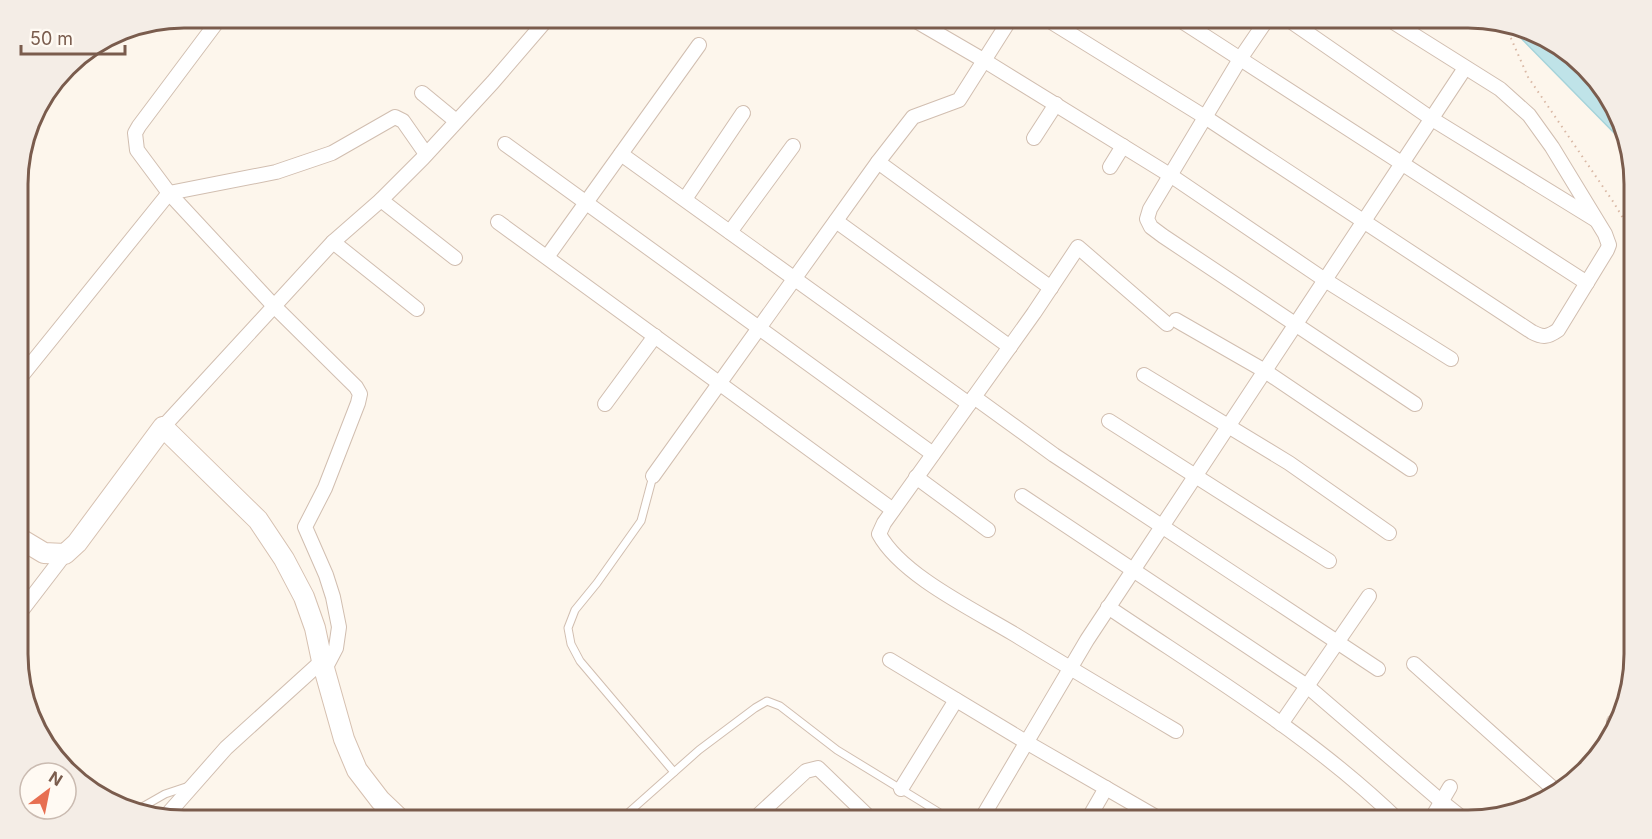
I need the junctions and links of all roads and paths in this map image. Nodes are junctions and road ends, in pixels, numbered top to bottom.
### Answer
1 (929, 28) edge
2 (1005, 28) edge
3 (1062, 28) edge
4 (1193, 28) edge
5 (1261, 28) edge
6 (1301, 28) edge
7 (1403, 28) edge
8 (212, 29) edge
9 (539, 29) edge
10 (1510, 35) edge
11 (699, 45) dead end
12 (1240, 59) junction
13 (985, 61) junction
14 (1465, 68) junction
15 (422, 93) dead end
16 (1056, 104) junction
17 (743, 113) dead end
18 (1205, 117) junction
19 (1432, 118) junction
20 (456, 122) junction
21 (1034, 138) dead end
22 (505, 144) dead end
23 (793, 146) dead end
24 (1123, 146) junction
25 (426, 154) junction
26 (621, 154) junction
27 (878, 162) junction
28 (1402, 164) junction
29 (1110, 167) dead end
30 (1171, 176) junction
31 (169, 193) junction
32 (381, 200) junction
33 (685, 200) junction
34 (586, 202) junction
35 (1624, 219) edge
36 (1364, 220) junction
37 (836, 221) junction
38 (1598, 221) junction
39 (498, 222) dead end
40 (730, 232) junction
41 (333, 242) junction
42 (547, 257) junction
43 (455, 258) dead end
44 (795, 279) junction
45 (1325, 280) junction
46 (1587, 283) junction
47 (1051, 288) junction
48 (274, 306) junction
49 (417, 309) dead end
50 (1295, 325) junction
51 (759, 328) junction
52 (655, 336) junction
53 (1010, 347) junction
54 (1451, 359) dead end
55 (29, 367) edge
56 (1265, 371) junction
57 (1144, 375) dead end
58 (720, 383) junction
59 (971, 401) junction
60 (1415, 404) dead end
61 (605, 405) dead end
62 (1109, 421) dead end
63 (1228, 426) junction
64 (163, 427) junction
65 (933, 454) junction
66 (1410, 469) dead end
67 (1196, 475) junction
68 (654, 476) joint
69 (916, 477) junction
70 (1022, 496) dead end
71 (893, 510) junction
72 (1162, 526) junction
73 (988, 530) dead end
74 (1389, 533) dead end
75 (28, 544) edge
76 (65, 554) junction
77 (1329, 561) dead end
78 (1134, 569) junction
79 (1369, 596) dead end
80 (28, 602) edge
81 (1108, 607) junction
82 (1339, 643) junction
83 (890, 660) dead end
84 (1414, 664) dead end
85 (323, 665) junction
86 (1070, 668) junction
87 (1378, 669) dead end
88 (1307, 686) junction
89 (956, 700) junction
90 (1281, 724) junction
91 (1176, 731) dead end
92 (1026, 742) junction
93 (674, 772) junction
94 (193, 785) junction
95 (1550, 786) edge
96 (1106, 788) junction
97 (1450, 788) dead end
98 (901, 789) junction
99 (1442, 802) junction
100 (145, 805) edge
101 (172, 809) edge
102 (390, 810) edge
103 (631, 810) edge
104 (764, 810) edge
105 (862, 810) edge
106 (935, 810) edge
107 (986, 810) edge
108 (1093, 810) edge
109 (1144, 810) edge
110 (1386, 810) edge
111 (1437, 810) edge
112 (1452, 810) edge

1 - 13 street
2 - 13 street
3 - 18 street
4 - 12 street
5 - 12 street
6 - 19 street
7 - 14 street
8 - 31 street
9 - 20 street
10 - 35 path
11 - 26 street
12 - 18 street
12 - 28 street
13 - 16 street
13 - 27 street
14 - 19 street
14 - 38 street
15 - 20 street
16 - 21 street
16 - 24 street
17 - 33 street
18 - 30 street
18 - 36 street
19 - 28 street
19 - 38 street
20 - 25 street
22 - 34 street
23 - 40 street
24 - 29 street
24 - 30 street
25 - 31 street
25 - 32 street
26 - 33 street
26 - 34 street
27 - 37 street
27 - 47 street
28 - 36 street
28 - 46 street
30 - 45 street
30 - 50 street
31 - 48 street
31 - 55 street
32 - 41 street
32 - 43 street
33 - 40 street
34 - 42 street
34 - 51 street
36 - 45 street
36 - 46 street
37 - 44 street
37 - 53 street
38 - 46 street
39 - 42 street
40 - 44 street
41 - 48 street
41 - 49 street
42 - 52 street
44 - 51 street
44 - 59 street
45 - 50 street
45 - 54 street
47 - 53 street
47 - 56 street
48 - 64 street
48 - 85 street
50 - 56 street
50 - 60 street
51 - 58 street
51 - 65 street
52 - 58 street
52 - 61 street
53 - 59 street
56 - 63 street
56 - 66 street
57 - 63 street
58 - 68 street
58 - 71 street
59 - 65 street
59 - 72 street
62 - 67 street
63 - 67 street
63 - 74 street
64 - 76 street
64 - 85 street
65 - 69 street
67 - 72 street
67 - 77 street
68 - 93 lane
69 - 71 street
69 - 73 street
70 - 78 street
71 - 86 street
72 - 78 street
72 - 82 street
75 - 76 street
76 - 80 street
78 - 81 street
78 - 88 street
79 - 82 street
81 - 86 street
81 - 90 street
82 - 87 street
82 - 88 street
83 - 89 street
84 - 95 street
85 - 94 street
85 - 102 street
86 - 91 street
86 - 92 street
88 - 90 street
88 - 99 street
89 - 92 street
89 - 98 street
90 - 110 street
92 - 96 street
92 - 107 street
93 - 98 lane
93 - 103 lane
94 - 100 lane
94 - 101 street
96 - 108 street
96 - 109 street
97 - 99 street
98 - 106 lane
99 - 111 street
99 - 112 street
104 - 105 street

